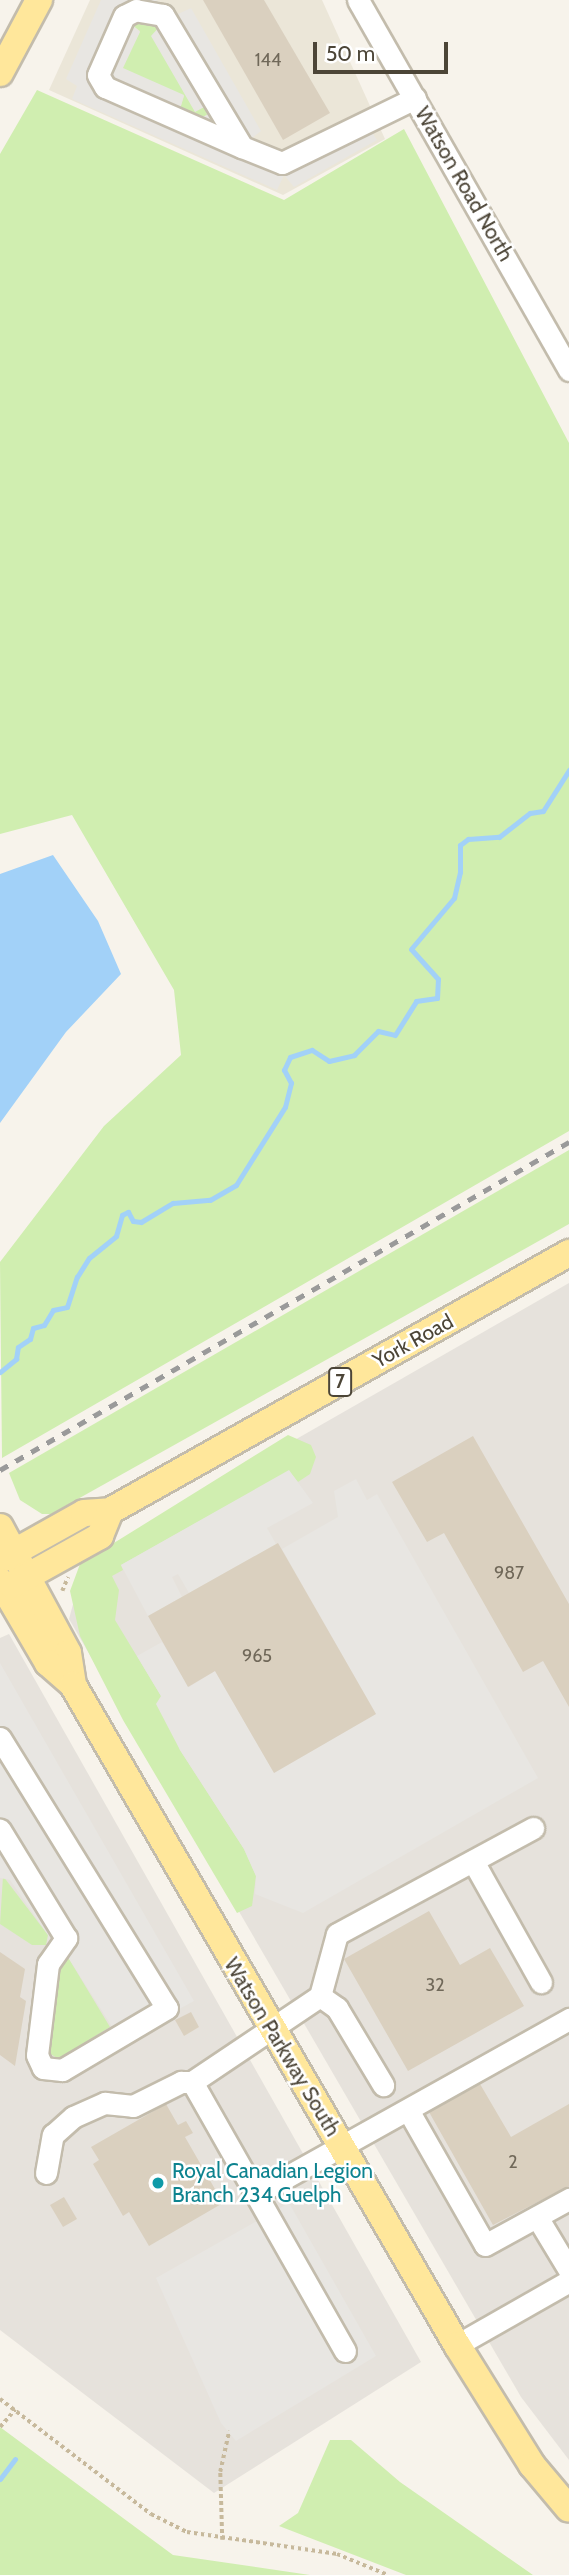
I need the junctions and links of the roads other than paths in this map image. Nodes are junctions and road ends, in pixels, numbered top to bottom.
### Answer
1 (39, 0) edge
2 (358, 0) edge
3 (0, 73) edge
4 (415, 98) junction
5 (242, 147) junction
6 (569, 370) edge
7 (569, 1253) edge
8 (110, 1511) junction
9 (0, 1527) edge
10 (7, 1556) edge
11 (8, 1584) edge
12 (0, 1738) edge
13 (533, 1828) dead end
14 (0, 1830) edge
15 (6, 1853) edge
16 (473, 1861) junction
17 (541, 1982) dead end
18 (320, 1996) junction
19 (569, 2019) edge
20 (272, 2031) junction
21 (192, 2082) junction
22 (383, 2085) dead end
23 (408, 2110) junction
24 (341, 2147) junction
25 (46, 2173) dead end
26 (256, 2194) junction
27 (569, 2199) edge
28 (537, 2217) junction
29 (569, 2270) edge
30 (569, 2281) edge
31 (457, 2345) junction
32 (345, 2351) dead end
33 (569, 2509) edge

1 - 3 main road
2 - 4 street, Watson Road North
4 - 5 street
4 - 6 street, Watson Road North
5 - 5 street
7 - 8 main road, York Road / 7
8 - 10 main road, York Road / 7
8 - 11 main road
9 - 10 main road, Watson Parkway South
10 - 11 main road, Watson Parkway South
11 - 20 main road, Watson Parkway South
12 - 15 street
13 - 16 street
14 - 15 street
16 - 17 street
16 - 18 street
18 - 20 street
18 - 22 street
19 - 23 street
20 - 21 street
20 - 24 main road, Watson Parkway South
21 - 25 street
21 - 26 street
23 - 24 street
23 - 28 street
24 - 26 street
24 - 31 main road, Watson Parkway South
26 - 32 street
27 - 28 street
28 - 29 street
30 - 31 street
31 - 33 main road, Watson Parkway South

